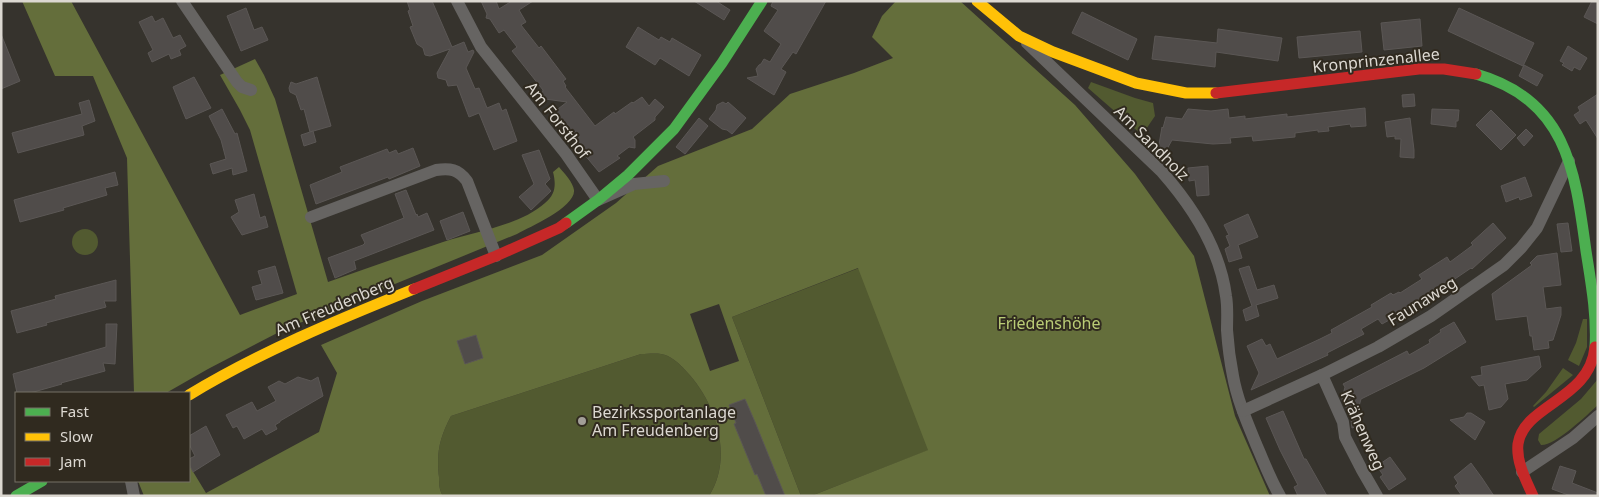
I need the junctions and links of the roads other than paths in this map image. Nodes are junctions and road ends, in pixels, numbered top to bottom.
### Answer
1 (182, 1) edge
2 (457, 1) edge
3 (762, 1) edge
4 (977, 1) edge
5 (1019, 36) junction
6 (251, 90) dead end
7 (1569, 161) junction
8 (664, 181) dead end
9 (598, 200) junction
10 (311, 217) dead end
11 (496, 256) junction
12 (1322, 375) junction
13 (190, 394) edge
14 (1243, 411) junction
15 (1598, 416) edge
16 (1522, 472) junction
17 (40, 482) edge
18 (131, 482) edge
19 (16, 496) edge
20 (134, 496) edge
21 (1280, 496) edge
22 (1377, 496) edge
23 (1533, 496) edge

1 - 6 street
2 - 9 street, Am Forsthof
3 - 9 street, Am Freudenberg
4 - 5 street, Kronprinzenallee
5 - 7 street, Kronprinzenallee
5 - 14 street, Am Sandholz
7 - 12 street, Faunaweg
7 - 16 street, Kronprinzenallee
8 - 9 street
9 - 11 street, Am Freudenberg
10 - 11 street
11 - 13 street, Am Freudenberg
12 - 14 street, Faunaweg
12 - 22 street, Krähenweg
14 - 21 street, Am Sandholz
15 - 16 street
16 - 23 street, Kronprinzenallee
17 - 19 street
18 - 20 street

